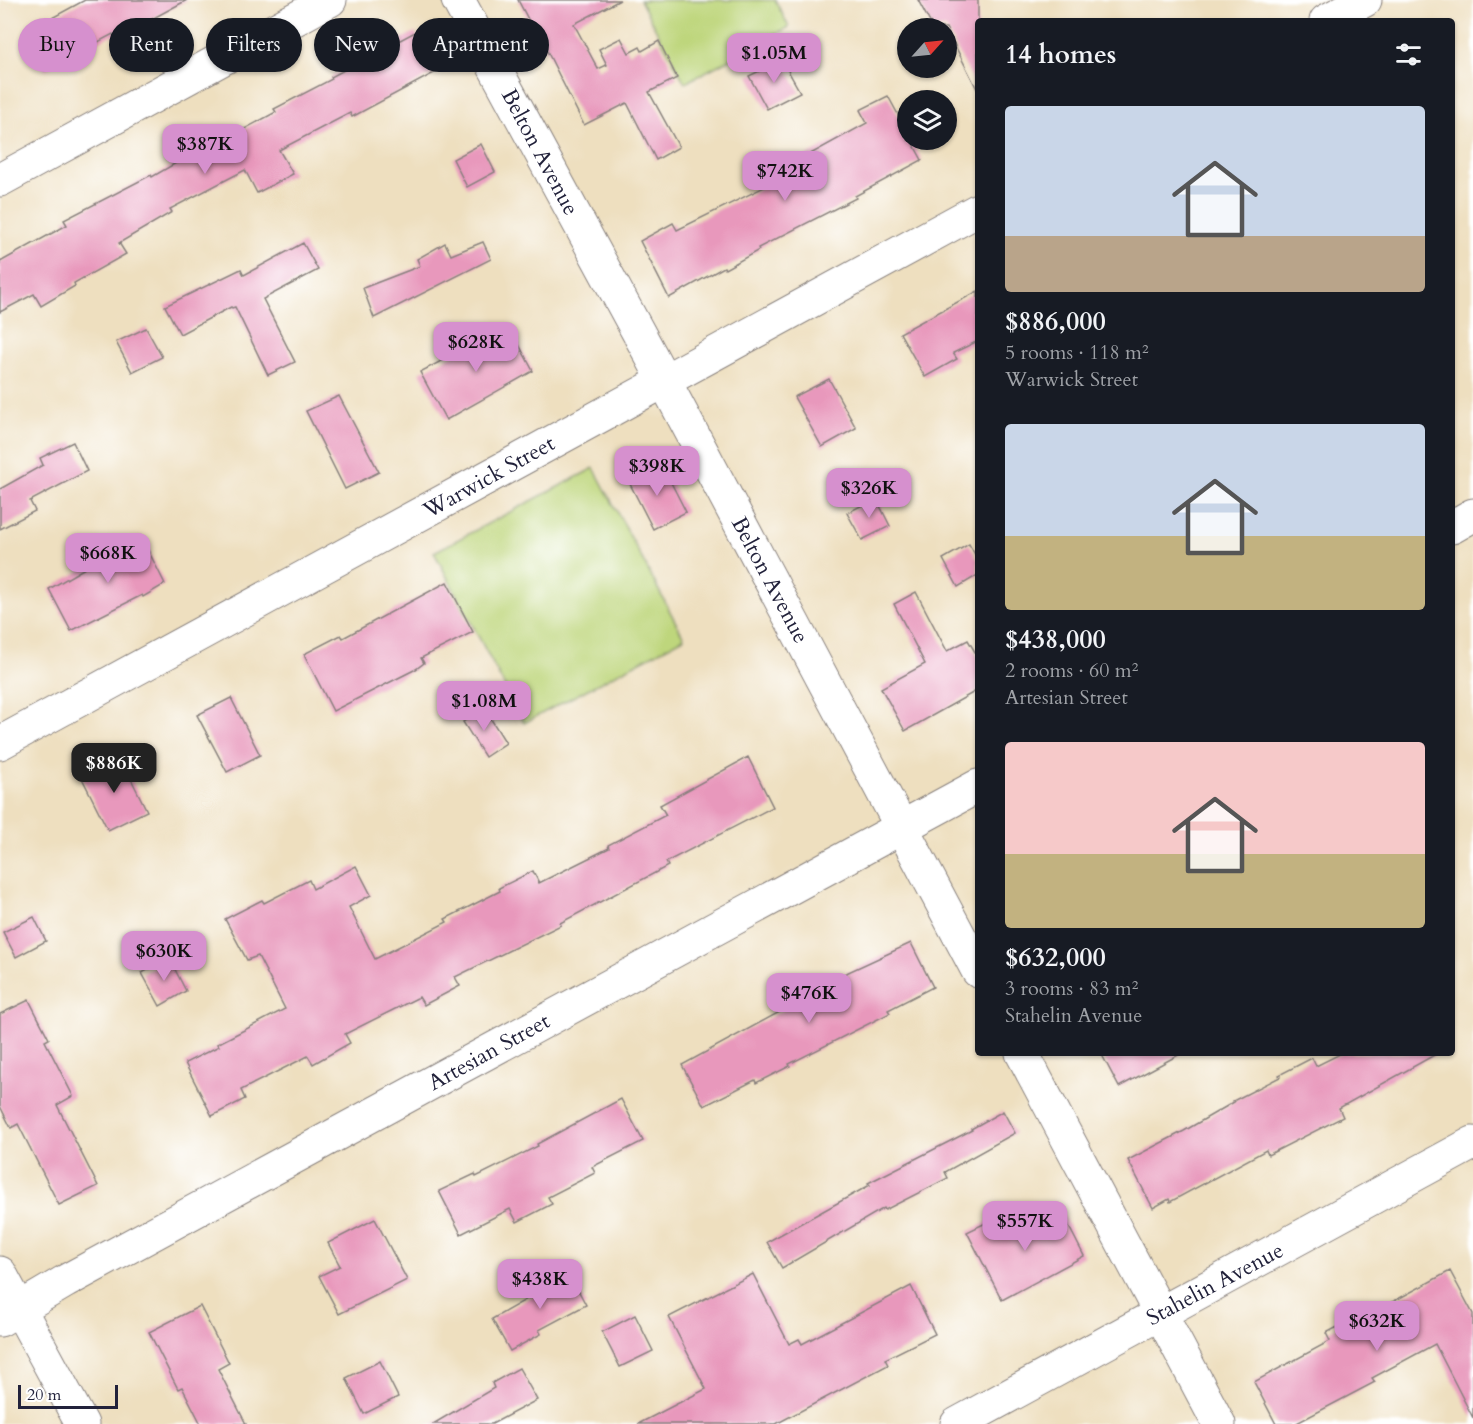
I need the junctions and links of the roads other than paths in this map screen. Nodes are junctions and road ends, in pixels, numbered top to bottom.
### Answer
1 (330, 0) edge
2 (458, 0) edge
3 (1365, 0) edge
4 (1332, 18) edge
5 (0, 180) edge
6 (975, 212) edge
7 (664, 381) junction
8 (1473, 515) edge
9 (1455, 525) edge
10 (0, 743) edge
11 (975, 788) edge
12 (902, 827) junction
13 (975, 965) edge
14 (1024, 1056) edge
15 (1473, 1143) edge
16 (0, 1273) edge
17 (10, 1314) edge
18 (1160, 1314) junction
19 (82, 1424) edge
20 (957, 1424) edge
21 (1219, 1424) edge

1 - 5 street
2 - 7 street, Belton Avenue
3 - 4 street
6 - 7 street, Warwick Street
7 - 10 street, Warwick Street
7 - 12 street, Belton Avenue
8 - 9 street
11 - 12 street, Artesian Street
12 - 13 street, Belton Avenue
12 - 17 street, Artesian Street
14 - 18 street
15 - 18 street, Stahelin Avenue
16 - 17 street
17 - 19 street
18 - 20 street, Stahelin Avenue
18 - 21 street

